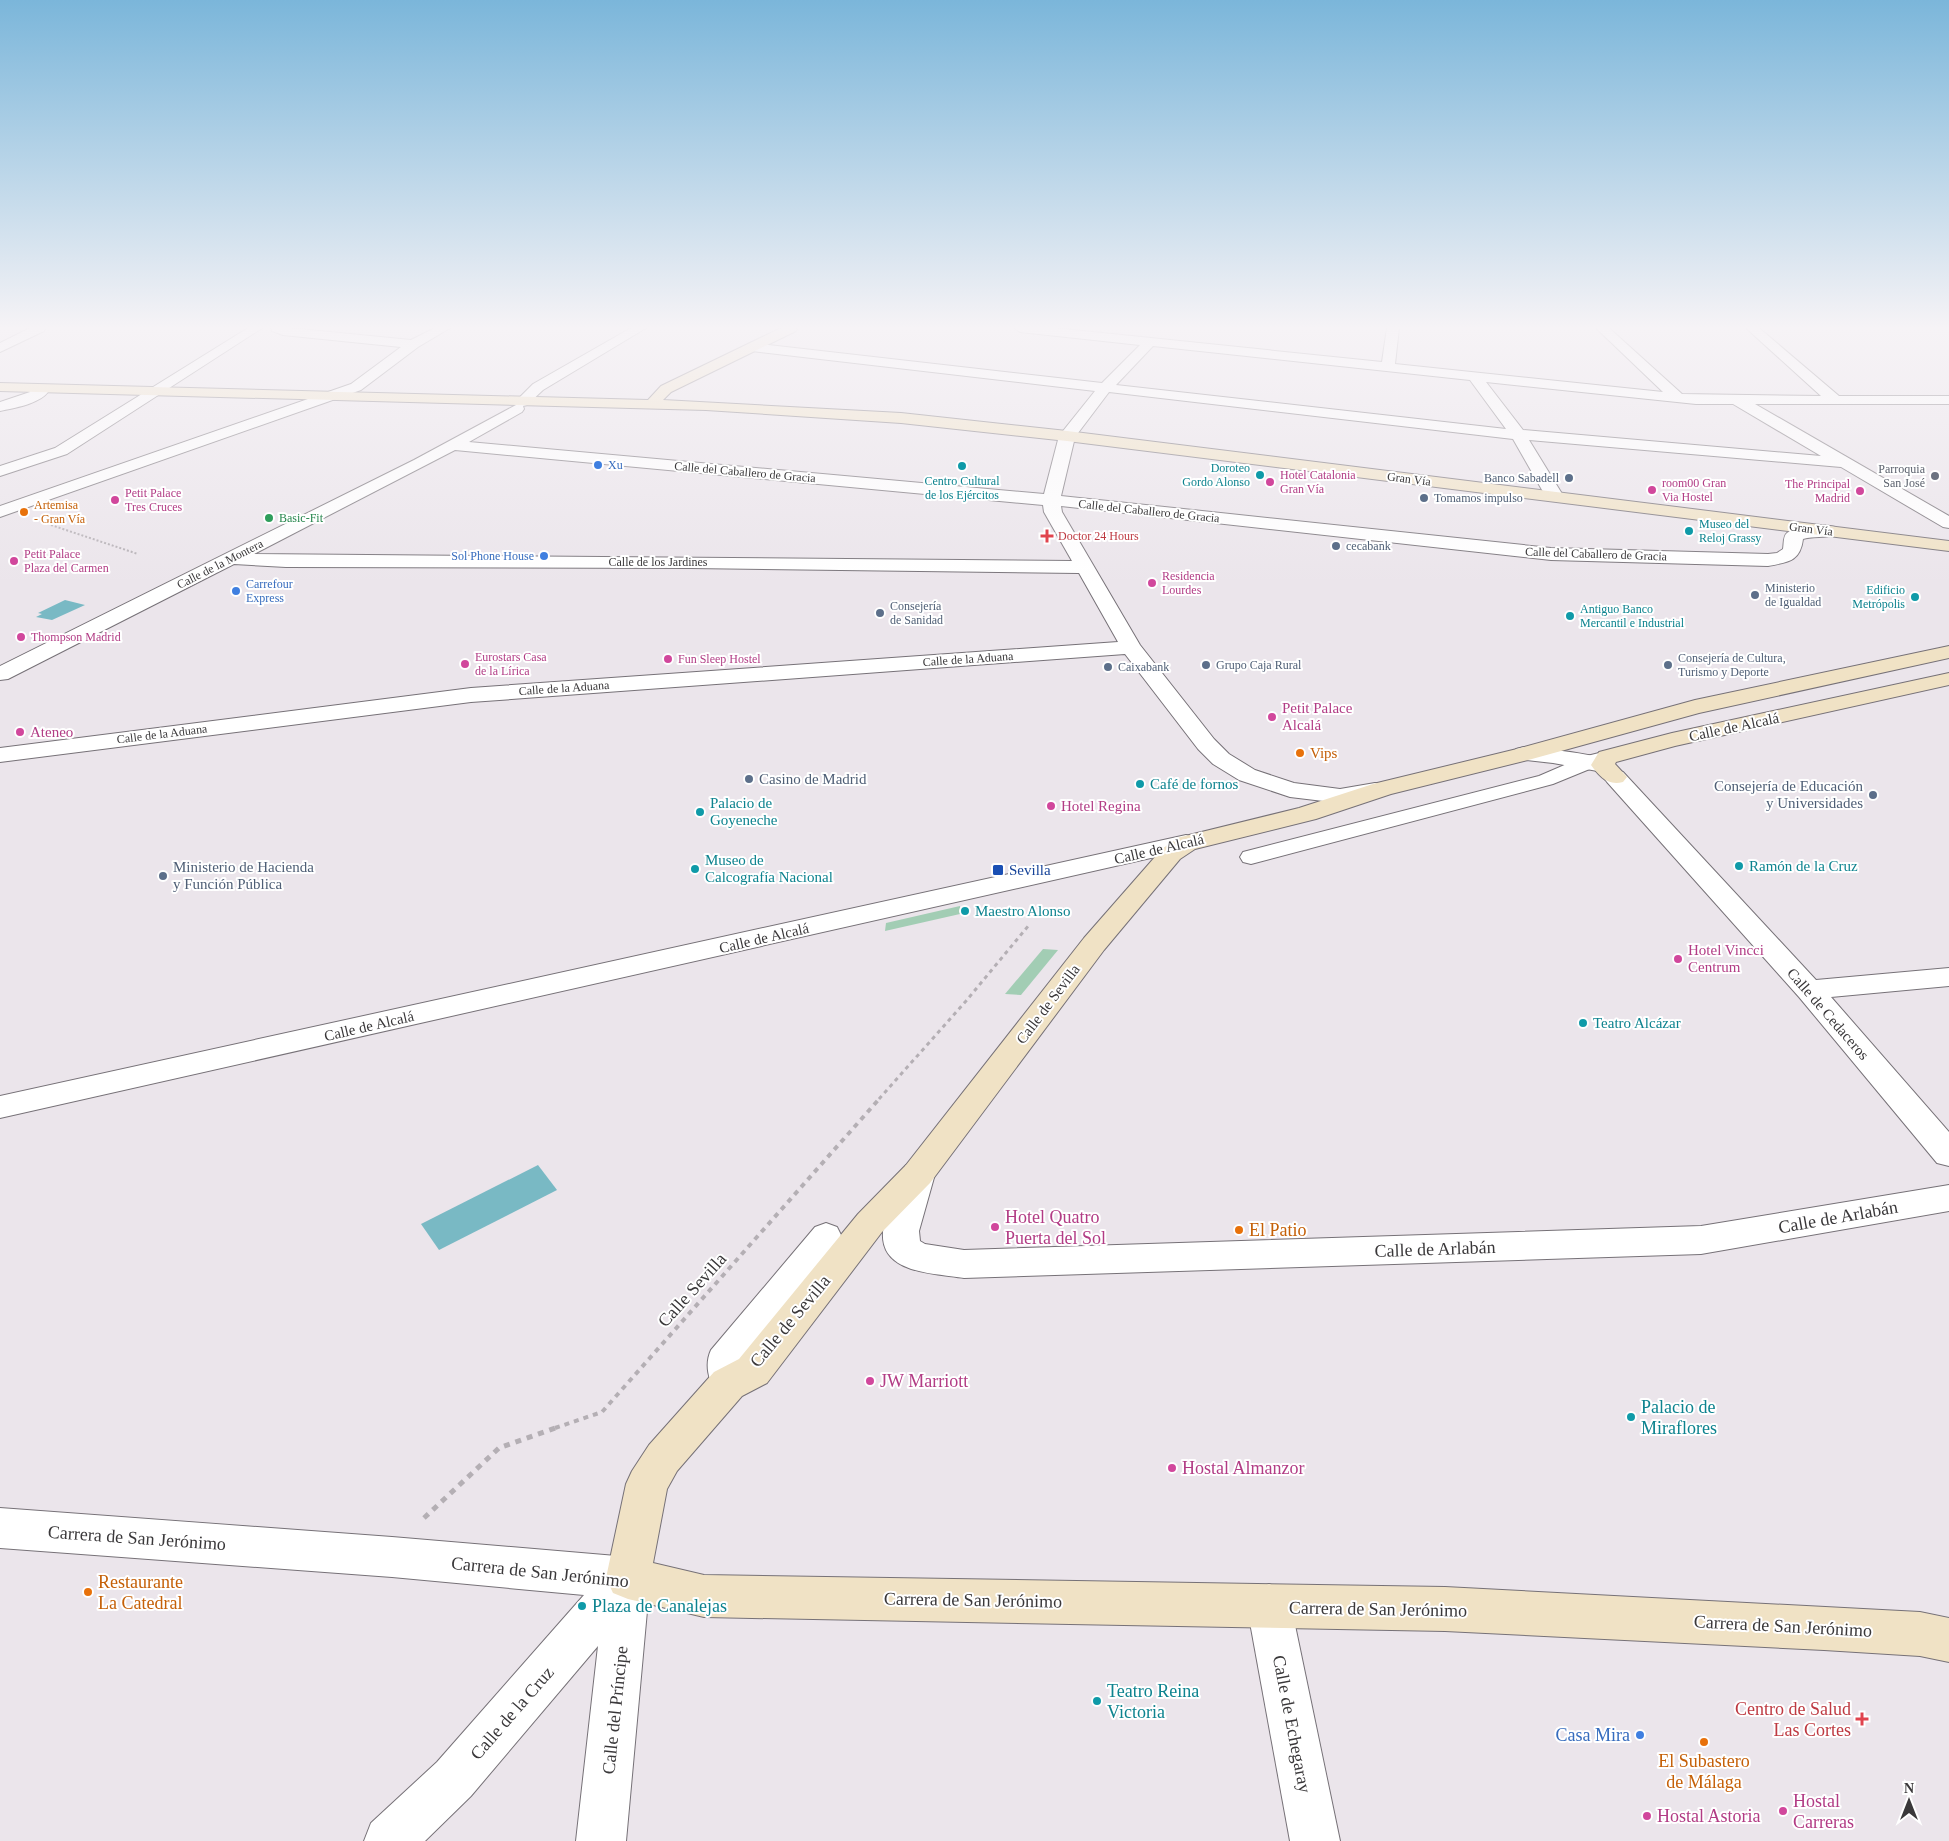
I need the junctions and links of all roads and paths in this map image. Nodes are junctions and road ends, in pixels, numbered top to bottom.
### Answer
1 (120, 414) edge
2 (277, 414) edge
3 (505, 414) edge
4 (837, 414) edge
5 (1085, 414) edge
6 (1332, 414) edge
7 (1503, 414) edge
8 (1761, 414) edge
9 (1518, 434) junction
10 (1067, 436) junction
11 (452, 445) junction
12 (1848, 463) junction
13 (0, 471) edge
14 (1555, 497) junction
15 (1051, 501) junction
16 (0, 512) edge
17 (1949, 523) edge
18 (51, 525) dead end
19 (1829, 531) junction
20 (1949, 546) edge
21 (138, 554) dead end
22 (232, 558) junction
23 (1085, 567) junction
24 (1131, 647) junction
25 (1949, 652) edge
26 (0, 674) edge
27 (1949, 679) edge
28 (1600, 732) junction
29 (1524, 754) junction
30 (0, 755) edge
31 (1604, 765) junction
32 (1382, 789) junction
33 (1186, 843) junction
34 (1251, 857) dead end
35 (1029, 925) dead end
36 (1949, 977) edge
37 (1809, 990) junction
38 (0, 1107) edge
39 (1949, 1154) edge
40 (918, 1174) junction
41 (1949, 1198) edge
42 (826, 1235) dead end
43 (918, 1257) joint
44 (728, 1384) junction
45 (420, 1522) dead end
46 (0, 1528) edge
47 (628, 1578) junction
48 (1269, 1606) junction
49 (1949, 1640) edge
50 (389, 1841) edge
51 (601, 1841) edge
52 (1315, 1841) edge

1 - 13 street
2 - 16 street
3 - 11 street, Calle de la Montera
4 - 10 street, Gran Vía
5 - 10 street
6 - 9 street
7 - 9 street
8 - 12 street
9 - 12 street
9 - 14 street
10 - 14 street, Gran Vía
10 - 15 street
11 - 15 street, Calle del Caballero de Gracia
11 - 22 street, Calle de la Montera
12 - 17 street
14 - 19 street, Gran Vía
15 - 19 street, Calle del Caballero de Gracia
15 - 23 street
18 - 21 path
19 - 20 street, Gran Vía
22 - 23 street, Calle de los Jardines
22 - 26 street, Calle de la Montera
23 - 24 street
24 - 30 street, Calle de la Aduana
24 - 32 street
25 - 28 street, Calle de Alcalá
27 - 31 street, Calle de Alcalá
28 - 29 street, Calle de Alcalá
28 - 31 lane
29 - 31 street, Calle de Alcalá
29 - 32 street, Calle de Alcalá
31 - 34 lane
31 - 37 street, Calle de Cedaceros
32 - 33 street, Calle de Alcalá
33 - 38 street, Calle de Alcalá
33 - 40 street, Calle de Sevilla
35 - 45 path, Calle Sevilla
36 - 37 street
37 - 39 street, Calle de Cedaceros
40 - 43 street, Calle de Sevilla
40 - 44 street, Calle de Sevilla
41 - 43 street, Calle de Arlabán
42 - 44 lane
44 - 47 street, Calle de Sevilla
46 - 47 street, Carrera de San Jerónimo
47 - 48 street, Carrera de San Jerónimo
47 - 50 street, Calle de la Cruz
47 - 51 street, Calle del Príncipe
48 - 49 street, Carrera de San Jerónimo
48 - 52 street, Calle de Echegaray

